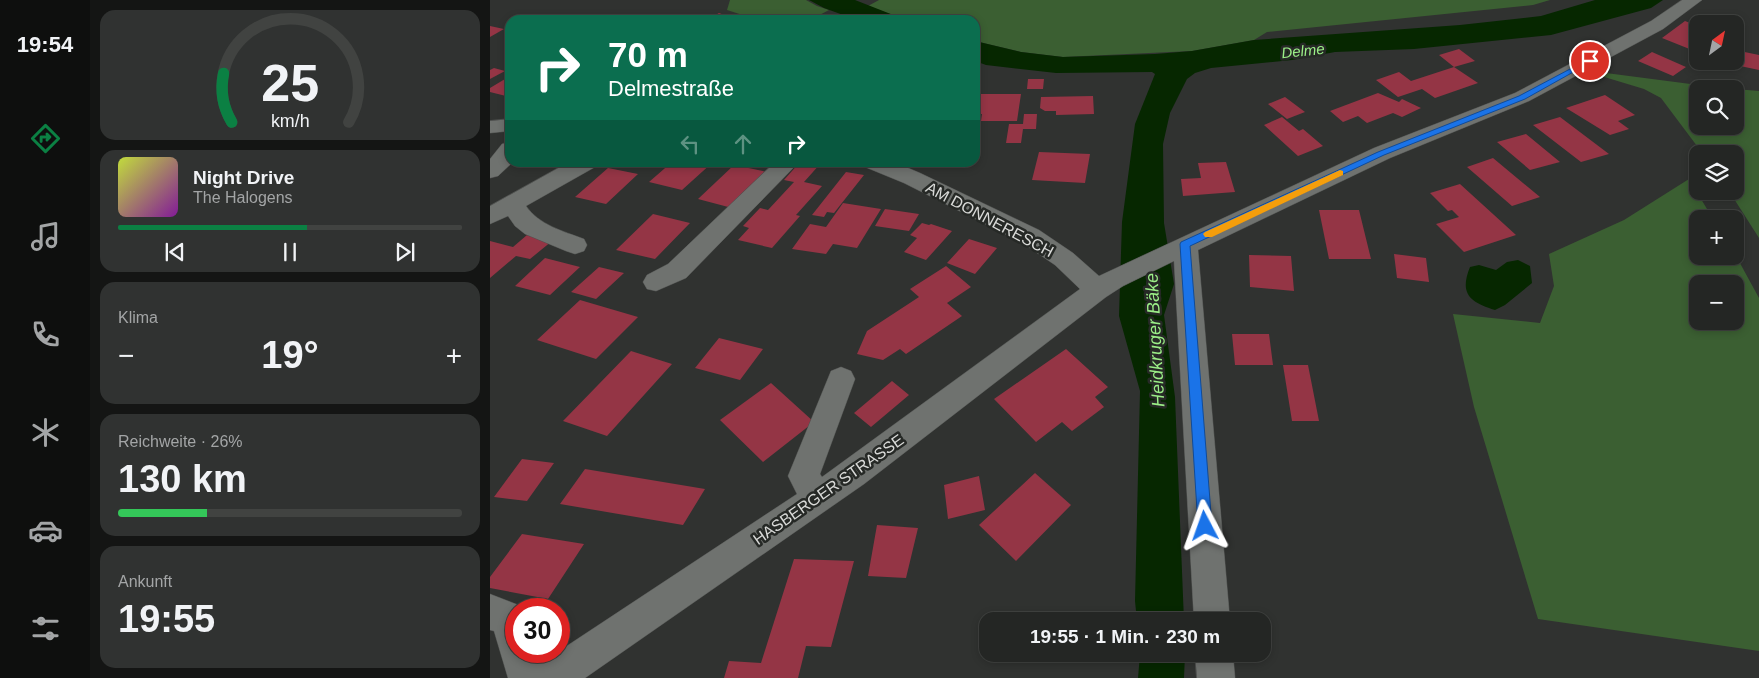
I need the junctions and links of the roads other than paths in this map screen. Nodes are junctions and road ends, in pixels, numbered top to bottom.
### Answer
1 (1693, 0) edge
2 (505, 126) edge
3 (490, 127) edge
4 (505, 157) edge
5 (578, 167) edge
6 (783, 167) edge
7 (885, 167) edge
8 (490, 171) edge
9 (512, 204) junction
10 (490, 216) edge
11 (1185, 244) junction
12 (574, 245) dead end
13 (656, 282) dead end
14 (1105, 284) junction
15 (841, 379) dead end
16 (817, 498) junction
17 (490, 612) edge
18 (1211, 612) edge
19 (505, 618) edge
20 (1215, 662) edge
21 (522, 663) edge
22 (527, 678) edge
23 (552, 678) edge
24 (1216, 678) edge

1 - 11 street, HASBERGER STRASSE
2 - 3 street
4 - 8 street
5 - 9 street
6 - 13 street
7 - 14 street, AM DONNERESCH
9 - 10 street
9 - 12 street
11 - 14 street, HASBERGER STRASSE
11 - 18 street
14 - 16 street, HASBERGER STRASSE
15 - 16 street
16 - 23 street, HASBERGER STRASSE
17 - 19 street
20 - 24 street
21 - 22 street

